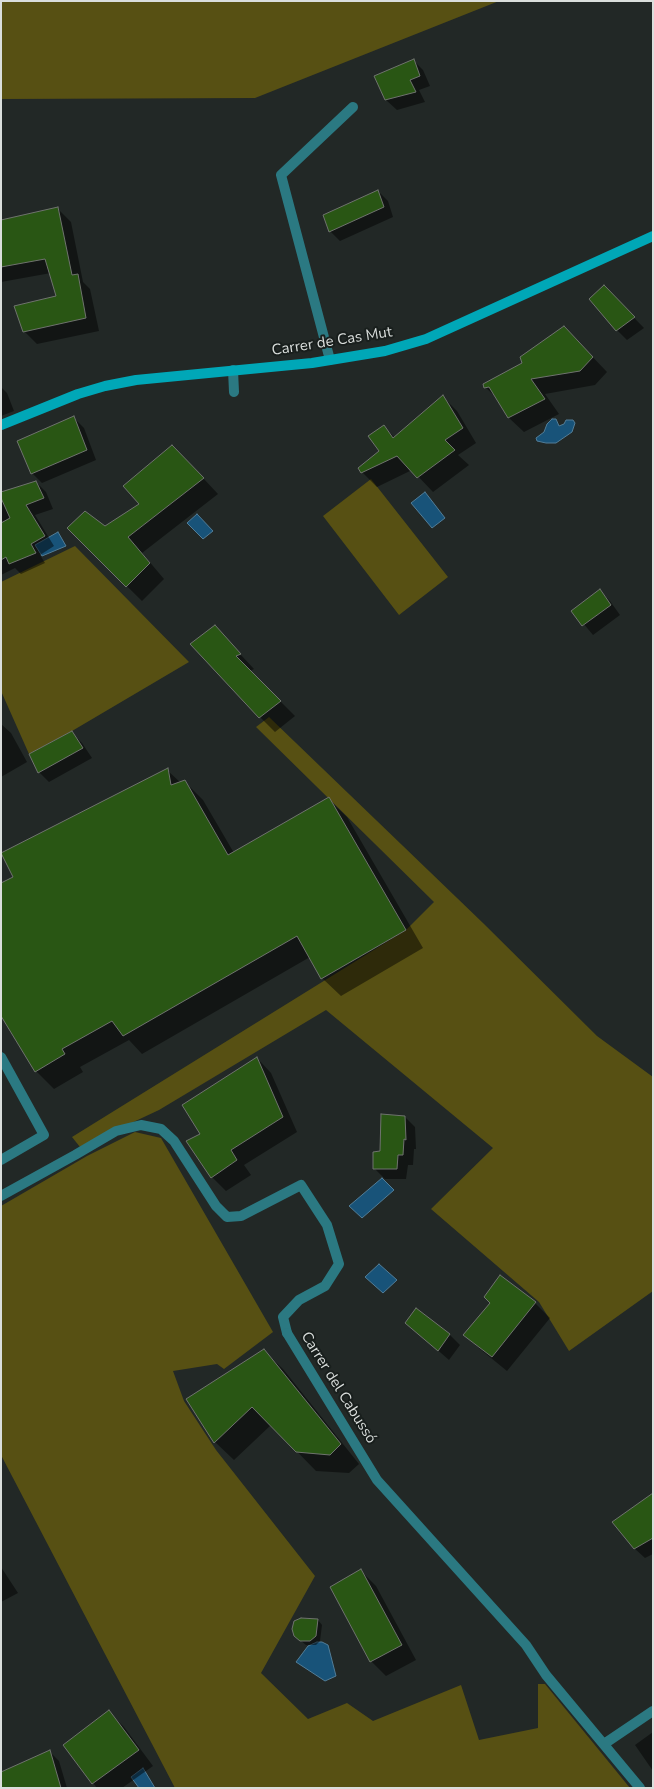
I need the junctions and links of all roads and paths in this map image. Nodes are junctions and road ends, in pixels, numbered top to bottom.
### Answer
1 (353, 107) dead end
2 (653, 236) edge
3 (330, 360) junction
4 (233, 370) junction
5 (234, 392) dead end
6 (1, 425) edge
7 (1, 1057) edge
8 (1, 1160) edge
9 (1, 1196) edge
10 (653, 1711) edge
11 (604, 1744) junction
12 (640, 1788) edge

1 - 3 street
2 - 3 street, Carrer de Cas Mut
3 - 4 street, Carrer de Cas Mut
4 - 5 street
4 - 6 street, Carrer de Cas Mut
7 - 8 street
9 - 11 street, Carrer del Cabussó
10 - 11 street
11 - 12 street, Carrer del Cabussó

